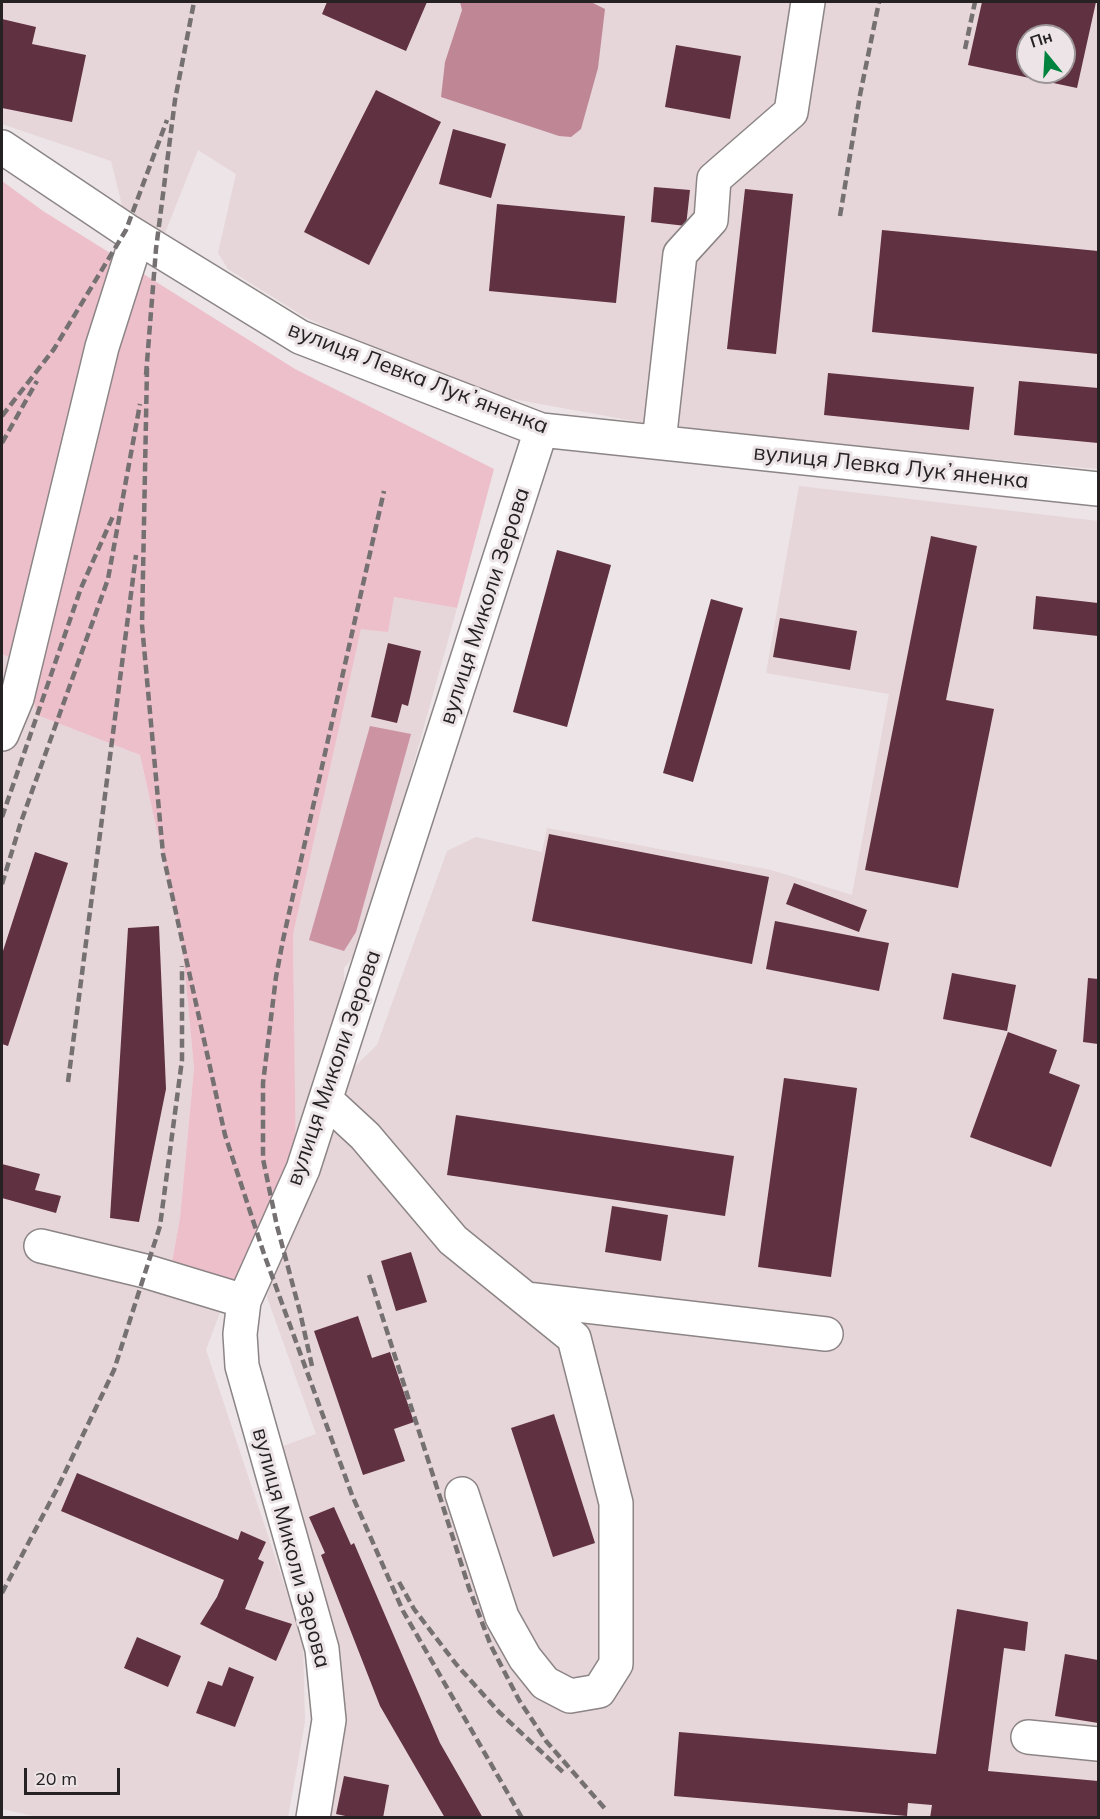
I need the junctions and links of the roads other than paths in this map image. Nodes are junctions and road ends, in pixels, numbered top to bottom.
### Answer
1 (808, 2) edge
2 (2, 147) edge
3 (137, 237) junction
4 (541, 430) junction
5 (659, 442) junction
6 (1098, 489) edge
7 (9, 701) edge
8 (2, 734) edge
9 (326, 1100) junction
10 (41, 1246) dead end
11 (526, 1299) junction
12 (244, 1301) junction
13 (826, 1334) dead end
14 (462, 1494) dead end
15 (1028, 1737) dead end
16 (1098, 1744) edge
17 (313, 1818) edge

1 - 5 street
2 - 3 street, вулиця Левка Лукʼяненка
3 - 4 street, вулиця Левка Лукʼяненка
3 - 7 street
4 - 5 street, вулиця Левка Лукʼяненка
4 - 9 street, вулиця Миколи Зерова
5 - 6 street, вулиця Левка Лукʼяненка
7 - 8 street
9 - 11 street
9 - 12 street, вулиця Миколи Зерова
10 - 12 street
11 - 13 street
11 - 14 street
12 - 17 street, вулиця Миколи Зерова
15 - 16 street

